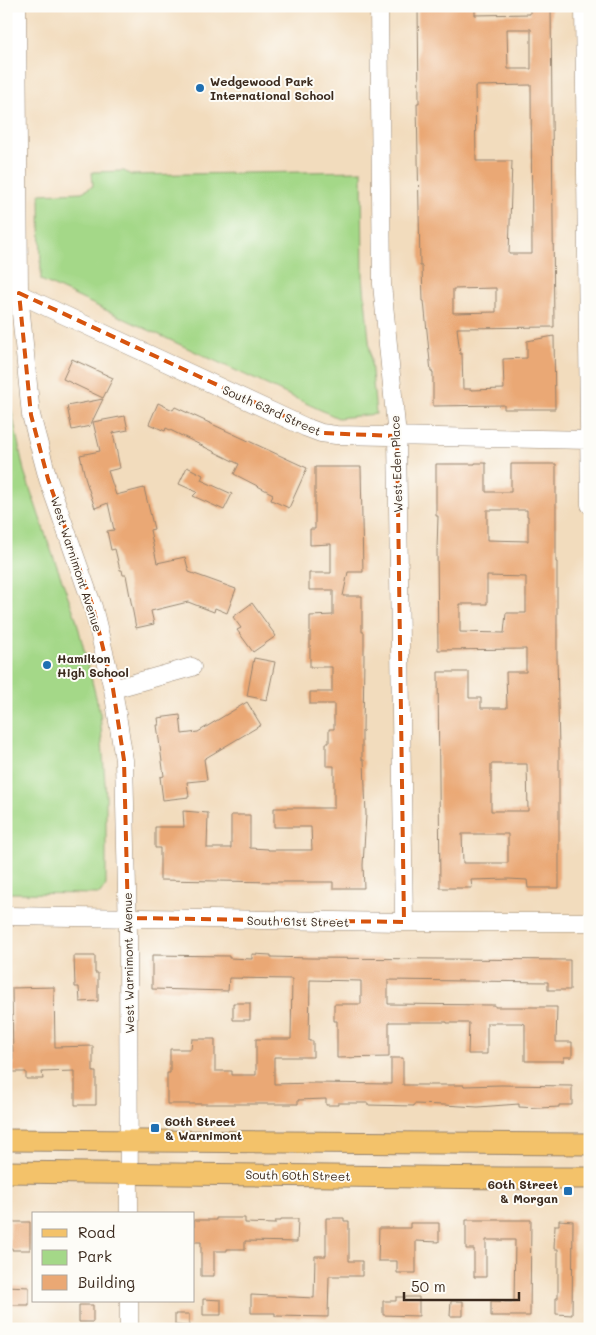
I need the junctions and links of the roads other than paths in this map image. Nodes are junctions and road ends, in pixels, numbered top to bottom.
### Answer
1 (17, 6) edge
2 (379, 6) edge
3 (584, 6) edge
4 (587, 102) edge
5 (12, 290) edge
6 (397, 436) junction
7 (589, 440) edge
8 (590, 505) edge
9 (192, 667) dead end
10 (113, 689) junction
11 (6, 916) edge
12 (128, 918) junction
13 (404, 922) junction
14 (590, 922) edge
15 (6, 1140) edge
16 (129, 1142) junction
17 (590, 1144) edge
18 (6, 1172) edge
19 (129, 1172) junction
20 (590, 1178) edge
21 (129, 1212) edge
22 (129, 1302) edge
23 (129, 1329) edge

1 - 5 street, West Warnimont Avenue
2 - 6 street, West Eden Place
3 - 4 street
4 - 7 street
5 - 6 street, South 63rd Street
5 - 10 street, West Warnimont Avenue
6 - 7 street, South 63rd Street
6 - 13 street, West Eden Place
7 - 8 street
9 - 10 street
10 - 12 street, West Warnimont Avenue
11 - 12 street, South 61st Street
12 - 13 street, South 61st Street
12 - 16 street, West Warnimont Avenue
13 - 14 street, South 61st Street
15 - 16 main road
16 - 17 main road
16 - 19 street, West Warnimont Avenue
18 - 19 main road, South 60th Street
19 - 20 main road, South 60th Street
19 - 21 street, West Warnimont Avenue
22 - 23 street

